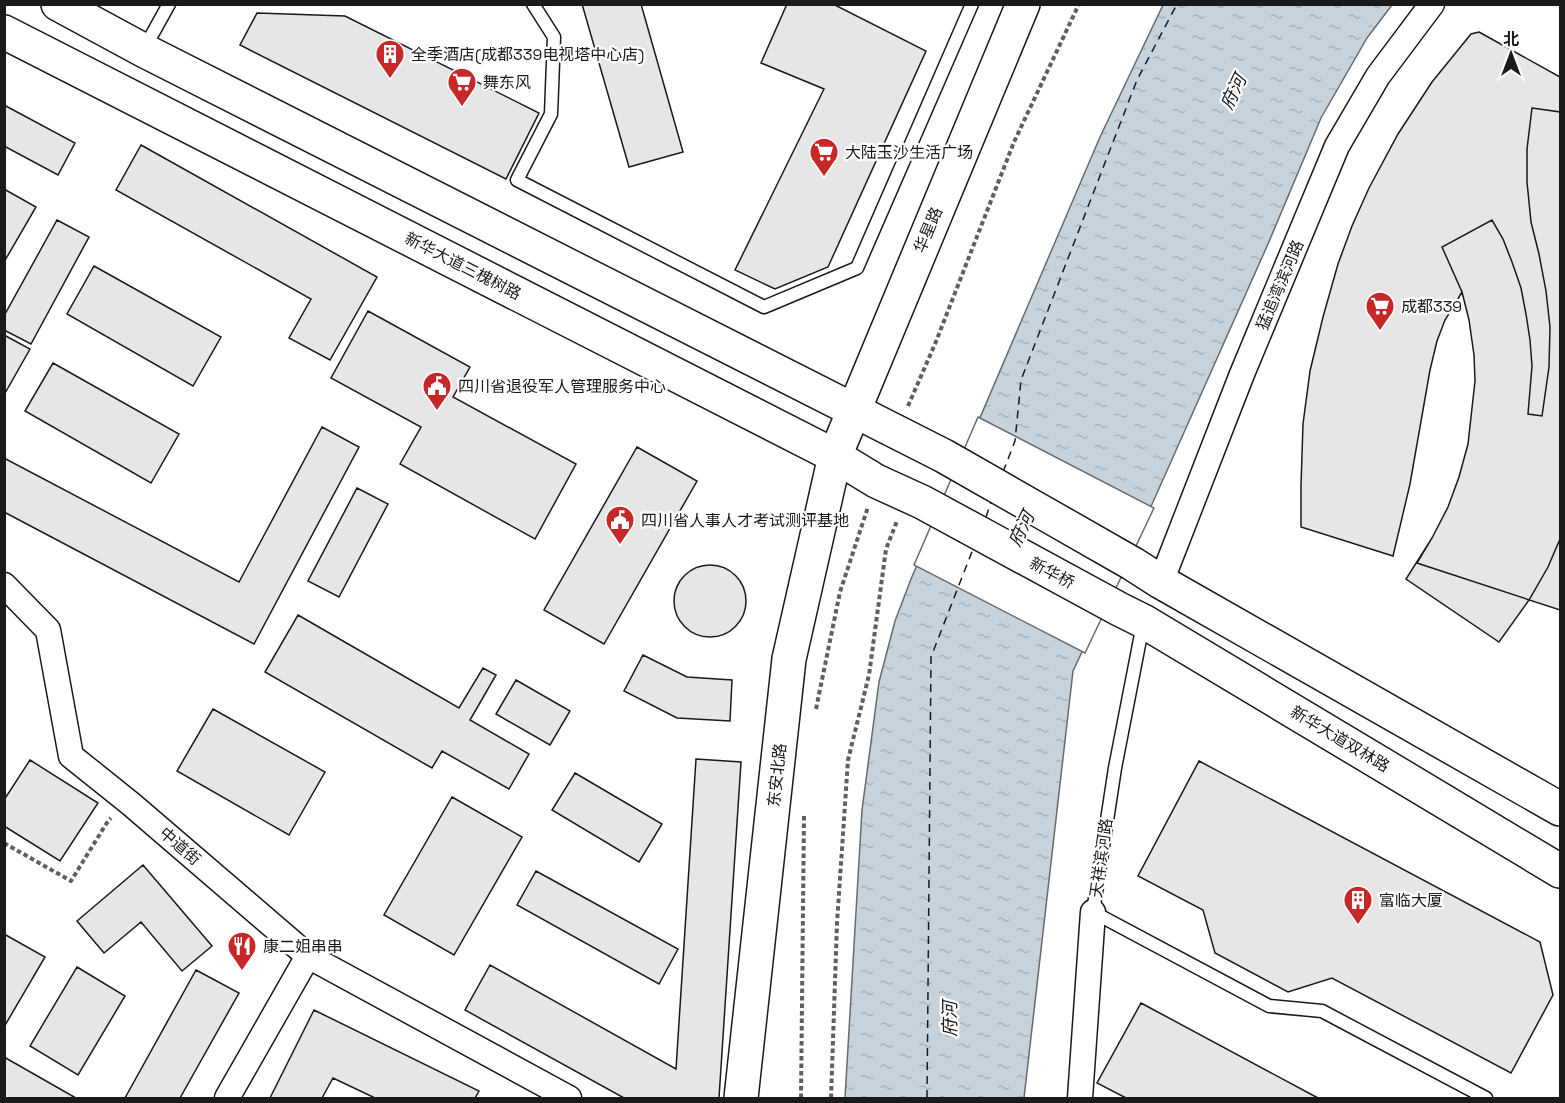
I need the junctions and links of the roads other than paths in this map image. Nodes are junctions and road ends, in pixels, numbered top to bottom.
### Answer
1 (58, 4) edge
2 (169, 4) edge
3 (533, 4) edge
4 (972, 4) edge
5 (1023, 4) edge
6 (1432, 4) edge
7 (4, 32) edge
8 (143, 51) junction
9 (854, 409) junction
10 (835, 456) junction
11 (915, 499) joint
12 (1161, 582) junction
13 (4, 585) edge
14 (1131, 615) junction
15 (1560, 809) edge
16 (1560, 871) edge
17 (1093, 912) junction
18 (308, 956) junction
19 (227, 1098) edge
20 (569, 1098) edge
21 (741, 1098) edge
22 (1080, 1098) edge
23 (1486, 1098) edge

1 - 8 main road
2 - 8 lane
3 - 4 lane
5 - 9 main road, 华星路
6 - 12 street, 猛追湾滨河路
7 - 10 main road, 新华大道三槐树路
8 - 9 main road
9 - 10 main road, 华星路
9 - 12 main road
10 - 11 main road, 新华大道三槐树路
10 - 21 main road, 东安北路
11 - 14 main road, 新华桥
12 - 15 main road
13 - 18 street, 中道街
14 - 16 main road, 新华大道双林路
14 - 17 lane, 天祥滨河路
17 - 22 street, 天祥滨河路
17 - 23 lane
18 - 19 street
18 - 20 street, 中道街

